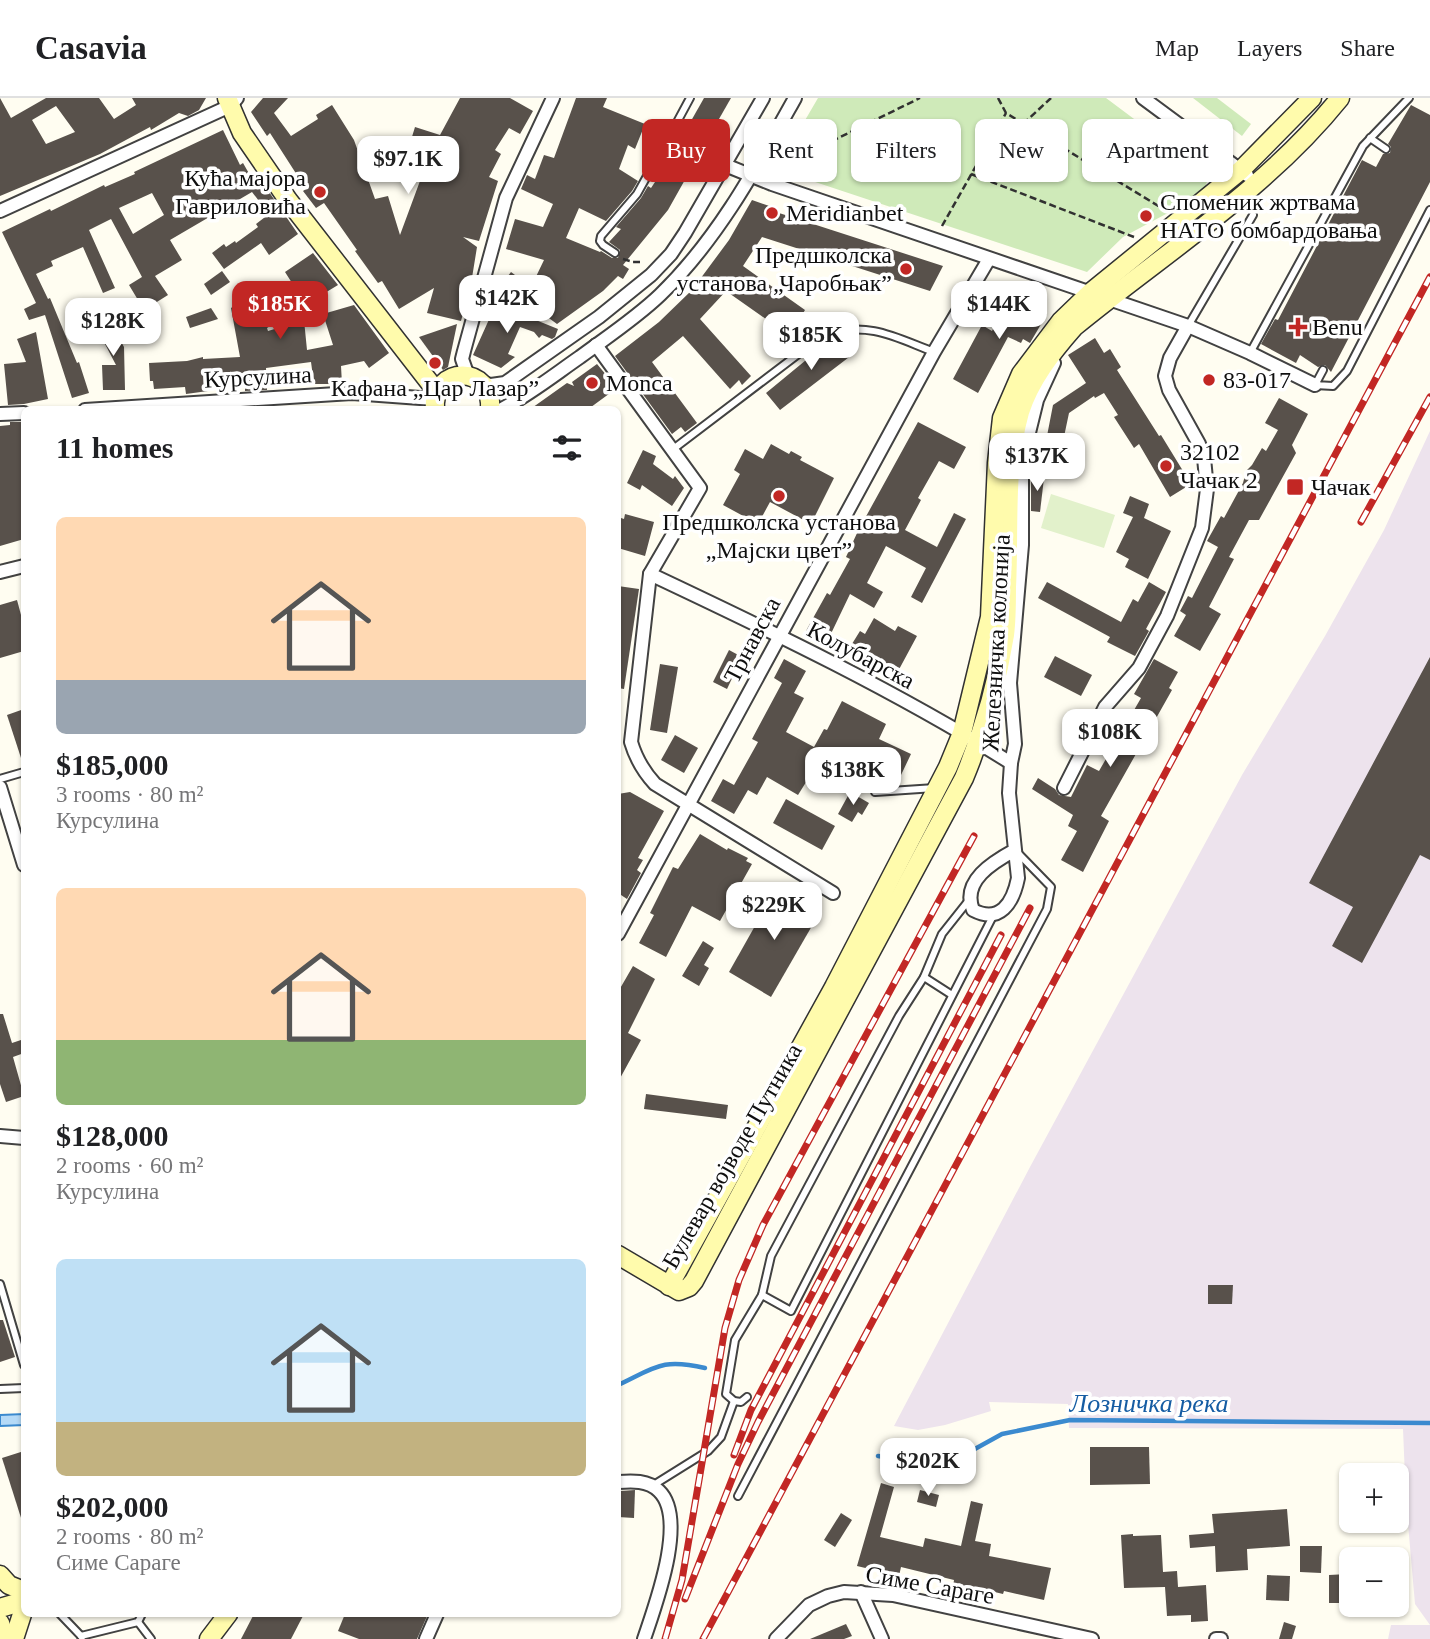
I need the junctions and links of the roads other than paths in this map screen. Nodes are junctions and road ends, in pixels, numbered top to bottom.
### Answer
1 (553, 98) edge
2 (690, 98) edge
3 (763, 98) edge
4 (795, 98) edge
5 (1312, 98) edge
6 (1340, 98) edge
7 (1409, 98) edge
8 (1148, 100) edge
9 (231, 101) edge
10 (679, 119) edge
11 (783, 119) edge
12 (1370, 138) junction
13 (1385, 149) dead end
14 (730, 156) edge
15 (1241, 170) junction
16 (645, 182) edge
17 (714, 182) edge
18 (748, 182) edge
19 (766, 182) edge
20 (1257, 185) junction
21 (1430, 210) edge
22 (0, 211) edge
23 (1253, 215) dead end
24 (615, 253) road end
25 (989, 259) junction
26 (1104, 298) junction
27 (1188, 326) junction
28 (597, 345) junction
29 (934, 352) junction
30 (1250, 353) junction
31 (1323, 370) dead end
32 (475, 379) junction
33 (1314, 385) junction
34 (435, 400) edge
35 (148, 406) edge
36 (490, 406) edge
37 (507, 406) edge
38 (21, 413) edge
39 (0, 414) edge
40 (672, 450) junction
41 (21, 567) edge
42 (0, 572) edge
43 (650, 574) junction
44 (779, 635) junction
45 (962, 733) junction
46 (978, 743) junction
47 (1011, 763) junction
48 (21, 773) edge
49 (0, 779) edge
50 (0, 787) edge
51 (937, 788) junction
52 (1064, 788) dead end
53 (875, 792) dead end
54 (687, 805) junction
55 (1015, 850) junction
56 (21, 855) edge
57 (833, 893) dead end
58 (969, 900) junction
59 (993, 916) junction
60 (621, 928) edge
61 (924, 977) junction
62 (952, 995) junction
63 (0, 1136) edge
64 (21, 1138) edge
65 (621, 1257) edge
66 (0, 1284) edge
67 (669, 1286) junction
68 (762, 1294) junction
69 (21, 1355) edge
70 (21, 1388) edge
71 (0, 1389) edge
72 (747, 1397) dead end
73 (734, 1401) junction
74 (621, 1482) edge
75 (652, 1486) junction
76 (738, 1496) dead end
77 (0, 1575) edge
78 (21, 1590) edge
79 (861, 1592) junction
80 (21, 1602) edge
81 (0, 1608) edge
82 (21, 1617) edge
83 (63, 1617) edge
84 (140, 1617) edge
85 (215, 1617) edge
86 (226, 1617) edge
87 (436, 1617) edge
88 (138, 1622) junction
89 (0, 1623) edge
90 (82, 1637) edge
91 (5, 1639) edge
92 (14, 1639) edge
93 (150, 1639) edge
94 (209, 1639) edge
95 (426, 1639) edge
96 (644, 1639) edge
97 (776, 1639) edge
98 (882, 1639) edge
99 (1092, 1639) edge
100 (1216, 1639) edge
101 (1222, 1639) edge

1 - 32 street
2 - 10 lane
3 - 14 street
4 - 11 street
5 - 15 main road
6 - 20 main road
7 - 12 lane
8 - 15 street
9 - 22 street
9 - 34 main road
12 - 13 lane
12 - 30 lane
15 - 20 street
15 - 26 main road
16 - 24 lane
17 - 32 street
18 - 28 street
19 - 25 street
20 - 26 main road
21 - 33 lane
23 - 27 lane
25 - 26 street
25 - 29 street, Трнавска
26 - 27 street
26 - 45 main road, Булевар војводе Путника
26 - 46 main road, Булевар војводе Путника
26 - 47 street, Железничка колонија
27 - 30 street
27 - 52 street
28 - 37 street
28 - 40 street
29 - 40 lane
29 - 44 street, Трнавска
30 - 33 street
31 - 33 lane
32 - 34 main road
32 - 36 main road
34 - 35 street, Курсулина
38 - 39 street
40 - 43 street
41 - 42 street
43 - 44 street, Колубарска
43 - 54 street
44 - 45 street, Колубарска
44 - 54 street, Трнавска
45 - 46 street, Колубарска
45 - 51 main road, Булевар војводе Путника
46 - 47 street, Колубарска
46 - 67 main road, Булевар војводе Путника
47 - 55 street, Железничка колонија
48 - 49 lane
50 - 56 street
51 - 53 lane
51 - 67 main road, Булевар војводе Путника
54 - 57 street
54 - 60 street, Трнавска
55 - 58 street
55 - 59 street, Железничка колонија
55 - 76 lane
58 - 59 street
58 - 61 lane
59 - 62 lane
61 - 62 lane
61 - 68 lane
62 - 68 lane
63 - 64 street
65 - 67 main road
66 - 69 lane
68 - 73 lane
70 - 71 lane
72 - 73 lane
73 - 75 lane
74 - 75 street
75 - 96 street
77 - 78 main road
79 - 97 street, Симе Сараге
79 - 98 street
79 - 99 street, Симе Сараге
80 - 81 main road
82 - 92 main road
83 - 90 lane
84 - 88 lane
85 - 94 main road
86 - 94 main road
87 - 95 street
88 - 90 lane
88 - 93 lane
89 - 91 main road
100 - 101 street

